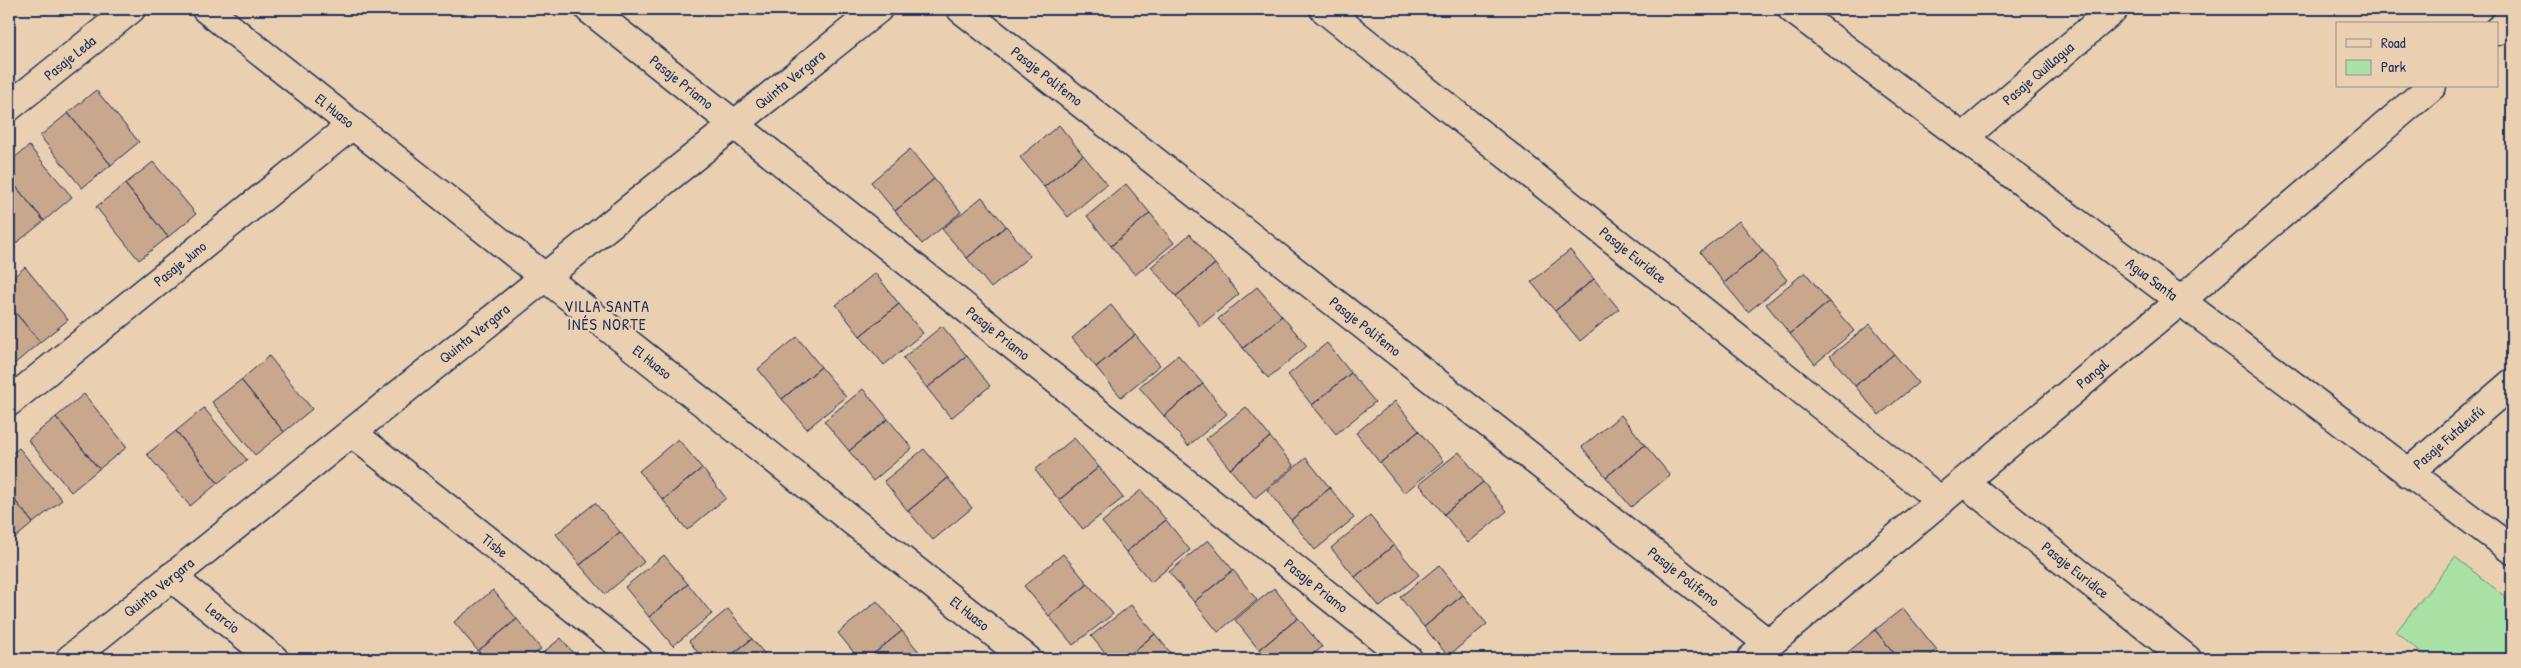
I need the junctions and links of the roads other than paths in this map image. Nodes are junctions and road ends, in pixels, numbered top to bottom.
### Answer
1 (131, 9) edge
2 (206, 9) edge
3 (589, 9) edge
4 (878, 9) edge
5 (962, 9) edge
6 (1324, 9) edge
7 (1792, 9) edge
8 (2114, 9) edge
9 (2512, 18) edge
10 (2498, 30) edge
11 (2430, 88) edge
12 (9, 107) edge
13 (352, 124) junction
14 (734, 124) junction
15 (1963, 138) junction
16 (545, 277) junction
17 (2180, 302) junction
18 (2512, 383) edge
19 (9, 402) edge
20 (352, 433) junction
21 (2408, 473) junction
22 (1964, 482) junction
23 (1941, 501) junction
24 (2512, 550) edge
25 (172, 577) junction
26 (1760, 652) edge
27 (2168, 654) edge
28 (70, 659) edge
29 (274, 659) edge
30 (638, 659) edge
31 (1027, 659) edge
32 (1408, 659) edge

1 - 12 street, Pasaje Leda
2 - 13 street, El Huaso
3 - 14 street, Pasaje Priamo
4 - 14 street, Quinta Vergara
5 - 26 street, Pasaje Polifemo
6 - 23 street, Pasaje Euridice
7 - 15 street, Agua Santa
8 - 15 street, Pasaje Quillagua
9 - 10 street
11 - 17 street, Pangal
13 - 16 street, El Huaso
13 - 19 street, Pasaje Juno
14 - 16 street, Quinta Vergara
14 - 32 street, Pasaje Priamo
15 - 17 street, Agua Santa
16 - 20 street, Quinta Vergara
16 - 31 street, El Huaso
17 - 21 street, Agua Santa
17 - 22 street, Pangal
18 - 21 street, Pasaje Futaleufú
20 - 25 street, Quinta Vergara
20 - 30 street, Tisbe
21 - 24 street, Agua Santa
22 - 23 street, Pangal
22 - 27 street, Pasaje Euridice
23 - 26 street, Pangal
25 - 28 street, Quinta Vergara
25 - 29 street, Learcio

